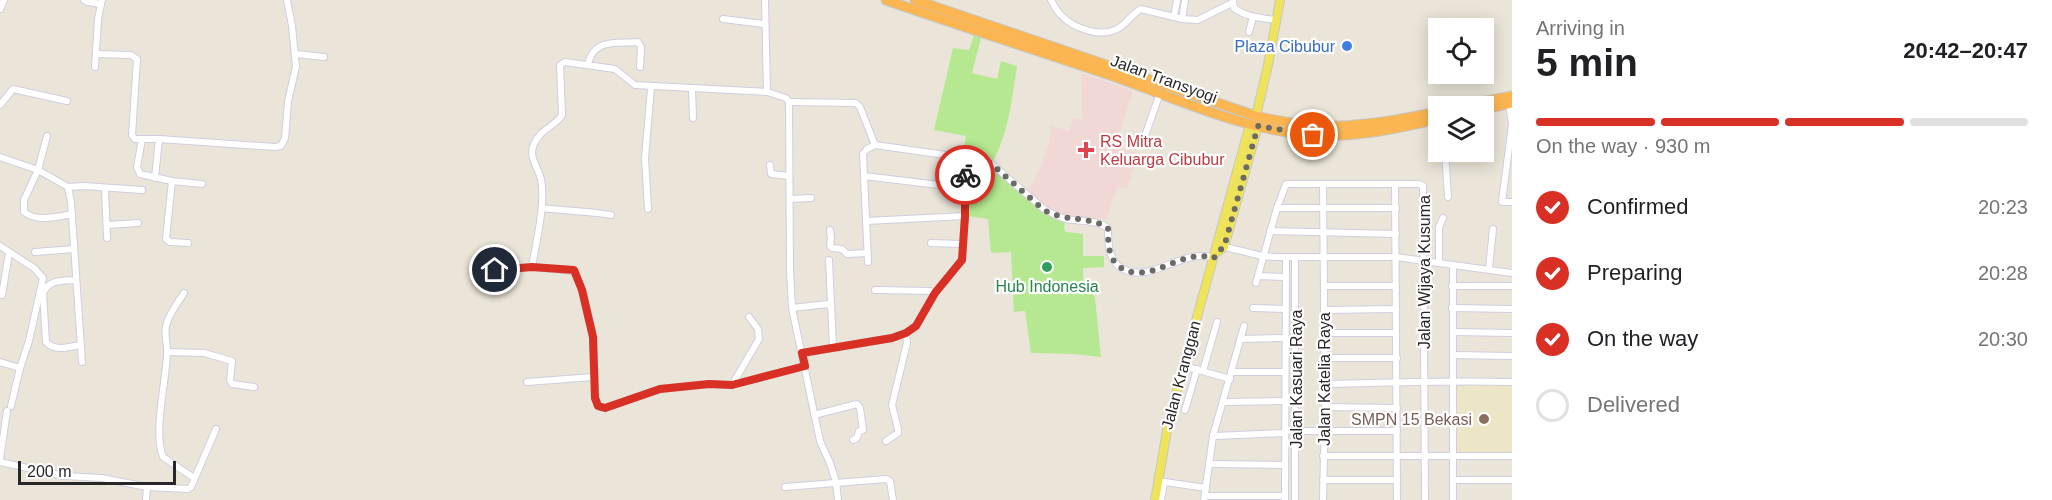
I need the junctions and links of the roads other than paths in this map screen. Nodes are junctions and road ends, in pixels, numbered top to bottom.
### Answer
1 (4, 0) edge
2 (84, 0) edge
3 (286, 0) edge
4 (765, 0) edge
5 (886, 0) edge
6 (915, 0) edge
7 (1051, 0) edge
8 (1143, 0) edge
9 (1177, 0) edge
10 (1185, 0) edge
11 (1280, 0) edge
12 (101, 2) edge
13 (1233, 2) edge
14 (0, 9) edge
15 (1141, 9) junction
16 (1174, 17) junction
17 (1252, 17) junction
18 (723, 19) dead end
19 (1182, 19) junction
20 (1276, 20) junction
21 (764, 24) junction
22 (1249, 32) dead end
23 (97, 54) junction
24 (296, 54) junction
25 (324, 57) dead end
26 (588, 64) junction
27 (95, 67) dead end
28 (640, 68) dead end
29 (651, 88) junction
30 (692, 89) junction
31 (766, 92) junction
32 (1160, 93) junction
33 (67, 101) dead end
34 (1511, 101) edge
35 (789, 102) junction
36 (1494, 103) edge
37 (0, 105) edge
38 (1494, 106) edge
39 (1428, 114) edge
40 (693, 118) dead end
41 (1428, 121) edge
42 (1255, 122) junction
43 (1146, 133) dead end
44 (47, 136) dead end
45 (142, 139) junction
46 (159, 139) junction
47 (875, 145) junction
48 (0, 157) edge
49 (965, 157) junction
50 (1446, 162) edge
51 (770, 165) dead end
52 (38, 170) junction
53 (789, 176) junction
54 (864, 176) junction
55 (155, 178) junction
56 (172, 182) junction
57 (202, 183) dead end
58 (1323, 183) junction
59 (1395, 184) junction
60 (68, 187) junction
61 (105, 188) junction
62 (964, 188) junction
63 (142, 190) dead end
64 (1448, 197) dead end
65 (811, 198) dead end
66 (790, 199) junction
67 (1512, 202) edge
68 (542, 208) junction
69 (1277, 208) junction
70 (1396, 208) junction
71 (1323, 209) junction
72 (648, 210) dead end
73 (72, 214) junction
74 (611, 215) dead end
75 (965, 216) junction
76 (1443, 218) dead end
77 (866, 221) junction
78 (138, 223) dead end
79 (107, 225) junction
80 (1493, 229) dead end
81 (830, 230) dead end
82 (1270, 231) junction
83 (1323, 232) junction
84 (1396, 234) junction
85 (107, 238) dead end
86 (188, 243) dead end
87 (931, 243) dead end
88 (963, 244) junction
89 (0, 246) edge
90 (74, 249) junction
91 (1218, 250) junction
92 (35, 252) dead end
93 (9, 253) junction
94 (868, 253) junction
95 (1262, 256) junction
96 (1286, 257) junction
97 (1295, 257) junction
98 (1396, 257) junction
99 (1323, 258) junction
100 (1424, 259) junction
101 (829, 260) dead end
102 (868, 262) dead end
103 (1439, 262) junction
104 (1453, 265) junction
105 (532, 267) junction
106 (1489, 268) junction
107 (495, 270) dead end
108 (1512, 273) edge
109 (1286, 277) junction
110 (76, 280) junction
111 (1324, 286) junction
112 (1396, 286) junction
113 (1452, 286) junction
114 (1512, 286) edge
115 (874, 290) dead end
116 (184, 293) dead end
117 (935, 293) junction
118 (2, 295) dead end
119 (831, 307) junction
120 (792, 308) junction
121 (1253, 308) dead end
122 (1452, 308) junction
123 (1286, 309) junction
124 (1396, 309) junction
125 (1512, 309) edge
126 (1324, 310) junction
127 (749, 317) dead end
128 (1217, 322) dead end
129 (1244, 326) dead end
130 (1453, 332) junction
131 (906, 333) junction
132 (1324, 333) junction
133 (1396, 333) junction
134 (1512, 333) edge
135 (1285, 338) junction
136 (1240, 339) junction
137 (80, 345) junction
138 (833, 347) junction
139 (167, 352) junction
140 (802, 353) junction
141 (1453, 355) junction
142 (1512, 356) edge
143 (1325, 358) junction
144 (1396, 358) junction
145 (0, 362) edge
146 (82, 362) dead end
147 (805, 366) junction
148 (1184, 366) junction
149 (20, 368) junction
150 (1200, 370) junction
151 (1285, 372) junction
152 (1231, 375) junction
153 (593, 377) junction
154 (1453, 380) junction
155 (527, 382) dead end
156 (1512, 382) edge
157 (1397, 383) junction
158 (1425, 383) junction
159 (1325, 384) junction
160 (732, 385) junction
161 (254, 387) dead end
162 (1224, 402) junction
163 (1285, 402) junction
164 (1325, 407) junction
165 (1397, 408) junction
166 (1185, 410) dead end
167 (814, 415) junction
168 (216, 429) dead end
169 (1297, 431) junction
170 (1397, 431) junction
171 (1285, 432) junction
172 (1324, 432) junction
173 (1213, 436) junction
174 (853, 440) dead end
175 (886, 441) dead end
176 (1397, 455) junction
177 (1323, 456) junction
178 (1425, 456) junction
179 (1452, 456) junction
180 (1512, 456) edge
181 (0, 460) edge
182 (1210, 464) junction
183 (1285, 465) junction
184 (194, 478) junction
185 (1323, 480) junction
186 (1397, 480) junction
187 (1453, 480) junction
188 (1512, 480) edge
189 (836, 482) junction
190 (1161, 482) junction
191 (147, 487) junction
192 (786, 487) dead end
193 (1206, 488) junction
194 (1204, 498) edge
195 (1285, 498) edge
196 (146, 500) edge
197 (838, 500) edge
198 (893, 500) edge
199 (1155, 500) edge
200 (1161, 500) edge
201 (1295, 500) edge
202 (1323, 500) edge
203 (1397, 500) edge
204 (1425, 500) edge
205 (1453, 500) edge

1 - 14 street
2 - 12 street
3 - 24 street
4 - 21 street
5 - 32 highway, Jalan Transyogi
6 - 42 highway, Jalan Transyogi
7 - 15 street
8 - 15 street
9 - 16 street
10 - 19 street
11 - 20 main road, Jalan Kranggan
12 - 23 street
13 - 17 street
13 - 19 street
15 - 16 street
16 - 19 street
17 - 20 street
17 - 22 street
18 - 21 street
20 - 42 main road, Jalan Kranggan
21 - 31 street
23 - 27 street
23 - 45 street
24 - 25 street
24 - 46 street
26 - 28 street
26 - 29 street
26 - 68 street
29 - 30 street
29 - 72 street
30 - 31 street
30 - 40 street
31 - 35 street
32 - 42 highway, Jalan Transyogi
32 - 43 street
33 - 37 street
34 - 36 highway
34 - 38 highway
34 - 67 street
35 - 47 street
35 - 53 street
39 - 42 highway, Jalan Transyogi
41 - 42 highway, Jalan Transyogi
42 - 91 main road, Jalan Kranggan
44 - 52 street
45 - 46 street
45 - 55 street
46 - 55 street
47 - 49 street
47 - 54 street
48 - 52 street
49 - 62 street
49 - 91 street
50 - 64 street
51 - 53 street
52 - 60 street
52 - 73 street
53 - 66 street
54 - 62 street
54 - 77 street
55 - 56 street
56 - 57 street
56 - 86 street
58 - 59 street, Jalan Wijaya Kusuma
58 - 69 street, Jalan Wijaya Kusuma
58 - 71 street, Jalan Katelia Raya
59 - 70 street
59 - 100 street, Jalan Wijaya Kusuma
60 - 61 street
60 - 73 street
61 - 63 street
61 - 79 street
62 - 75 street
65 - 66 street
66 - 120 street
68 - 74 street
68 - 105 street
69 - 71 street
69 - 82 street, Jalan Wijaya Kusuma
70 - 71 street
70 - 84 street
71 - 83 street, Jalan Katelia Raya
73 - 90 street
75 - 77 street
75 - 88 street
76 - 103 street
77 - 94 street
78 - 79 street
79 - 85 street
80 - 106 street
81 - 94 street
82 - 83 street
82 - 95 street, Jalan Wijaya Kusuma
83 - 84 street
83 - 99 street, Jalan Katelia Raya
84 - 98 street
87 - 88 street
88 - 117 street
89 - 93 street
90 - 92 street
90 - 110 street
91 - 95 street
91 - 148 main road, Jalan Kranggan
93 - 118 street
93 - 149 street
94 - 102 street
95 - 96 street
95 - 109 street, Jalan Wijaya Kusuma
96 - 97 street
96 - 109 street
97 - 99 street
97 - 169 street, Jalan Kasuari Raya
98 - 99 street
98 - 100 street
98 - 112 street
99 - 111 street, Jalan Katelia Raya
100 - 103 street
100 - 158 street, Jalan Wijaya Kusuma
101 - 119 street
103 - 104 street
104 - 106 street
104 - 113 street
105 - 107 street
105 - 153 street
106 - 108 street
109 - 123 street
110 - 137 street
110 - 137 street
111 - 112 street
111 - 126 street, Jalan Katelia Raya
112 - 124 street
113 - 114 street
113 - 122 street
115 - 117 street
116 - 139 street
117 - 131 street
119 - 120 street
119 - 138 street
120 - 140 street
121 - 123 street
122 - 125 street
122 - 130 street
123 - 135 street
124 - 126 street
124 - 133 street
126 - 132 street, Jalan Katelia Raya
127 - 160 street
128 - 150 street
129 - 136 street
130 - 134 street
130 - 141 street
131 - 138 street
131 - 175 street
132 - 133 street
132 - 143 street, Jalan Katelia Raya
133 - 144 street
135 - 136 street
135 - 151 street
136 - 152 street
137 - 146 street
138 - 140 street
139 - 161 street
139 - 184 street
140 - 147 street
141 - 142 street
141 - 154 street
143 - 144 street
143 - 159 street, Jalan Katelia Raya
144 - 157 street
145 - 149 street
147 - 160 street
147 - 167 street
148 - 150 street
148 - 190 main road, Jalan Kranggan
149 - 181 street
150 - 152 street
150 - 166 street
151 - 152 street
151 - 163 street
152 - 162 street
153 - 155 street
153 - 160 street
154 - 156 street
154 - 158 street
154 - 179 street
157 - 158 street
157 - 159 street
157 - 165 street
158 - 178 street, Jalan Wijaya Kusuma
159 - 164 street, Jalan Katelia Raya
162 - 163 street
162 - 173 street
163 - 171 street
164 - 165 street
164 - 172 street, Jalan Katelia Raya
165 - 170 street
167 - 174 street
167 - 189 street
168 - 184 street
169 - 171 street
169 - 172 street
169 - 201 street, Jalan Kasuari Raya
170 - 172 street
170 - 176 street
171 - 173 street
171 - 183 street
172 - 177 street, Jalan Katelia Raya
173 - 182 street
176 - 177 street
176 - 178 street
176 - 186 street
177 - 185 street, Jalan Katelia Raya
178 - 179 street
178 - 204 street, Jalan Wijaya Kusuma
179 - 180 street
179 - 187 street
181 - 191 street
182 - 183 street
182 - 193 street
183 - 195 street
184 - 191 street
185 - 186 street
185 - 202 street, Jalan Katelia Raya
186 - 203 street
187 - 188 street
187 - 205 street
189 - 192 street
189 - 197 street
189 - 198 street
190 - 193 street
190 - 199 main road, Jalan Kranggan
190 - 200 street
191 - 196 street
193 - 194 street
194 - 195 street

